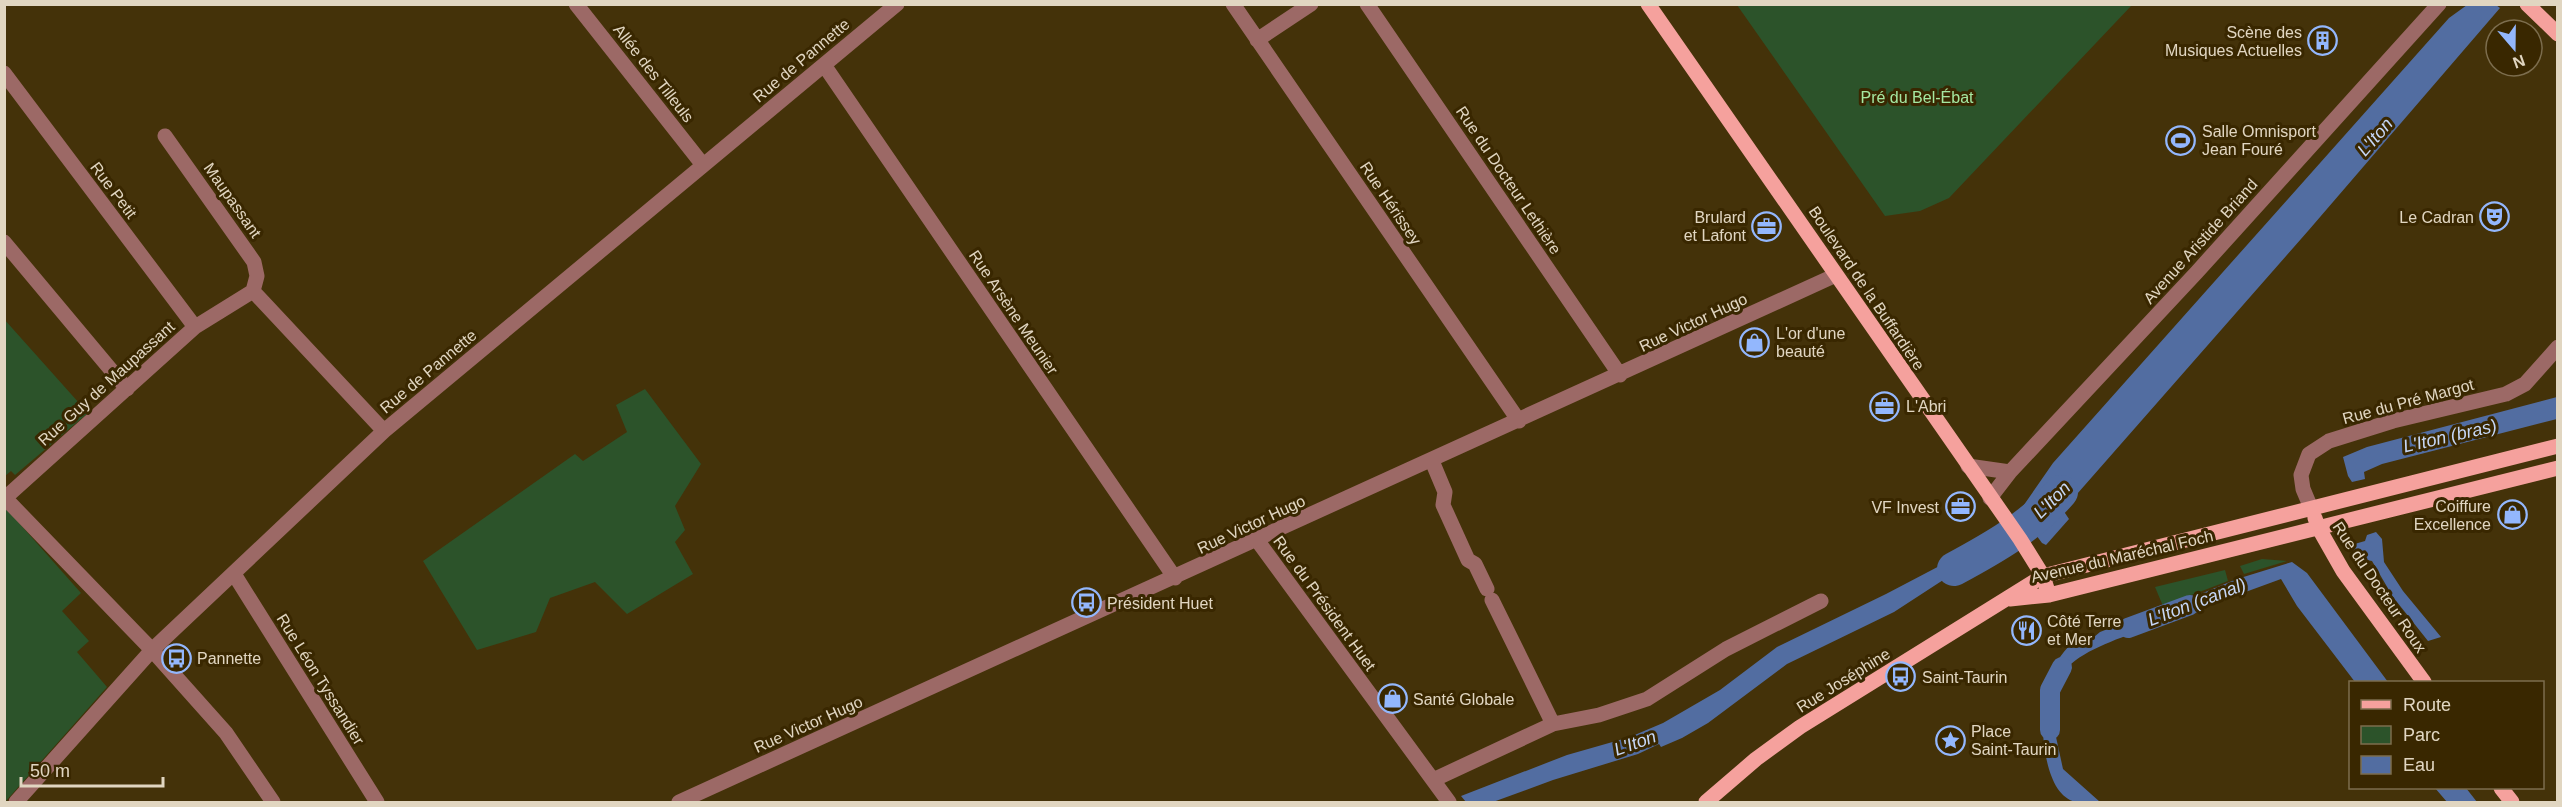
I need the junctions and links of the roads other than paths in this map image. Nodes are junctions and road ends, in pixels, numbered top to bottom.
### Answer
1 (576, 4) edge
2 (1233, 4) edge
3 (1311, 4) edge
4 (1367, 4) edge
5 (1648, 4) edge
6 (2439, 4) edge
7 (2528, 4) edge
8 (892, 6) edge
9 (2558, 34) edge
10 (1257, 40) junction
11 (824, 65) junction
12 (4, 74) edge
13 (165, 136) dead end
14 (703, 165) junction
15 (4, 242) edge
16 (1836, 275) junction
17 (254, 291) junction
18 (195, 327) junction
19 (2554, 350) edge
20 (1620, 375) junction
21 (127, 389) junction
22 (1519, 421) junction
23 (384, 431) junction
24 (2558, 446) edge
25 (1432, 461) junction
26 (1968, 466) junction
27 (2558, 468) edge
28 (2010, 472) junction
29 (1990, 498) junction
30 (2312, 508) junction
31 (2318, 527) junction
32 (1257, 540) junction
33 (234, 574) junction
34 (2043, 576) junction
35 (1175, 578) junction
36 (2049, 596) junction
37 (2007, 599) junction
38 (1821, 601) dead end
39 (152, 650) junction
40 (2423, 681) edge
41 (1553, 724) junction
42 (1433, 780) junction
43 (2502, 789) edge
44 (1448, 801) edge
45 (16, 802) edge
46 (273, 802) edge
47 (377, 802) edge
48 (679, 802) edge
49 (1706, 802) edge
50 (2512, 802) edge

1 - 14 street, Allée des Tilleuls
2 - 10 street, Rue Hérissey
3 - 10 street
4 - 20 street, Rue du Docteur Lethière
5 - 16 main road, Boulevard de la Buffardière
6 - 28 street, Avenue Aristide Briand
7 - 9 main road
8 - 11 street, Rue de Pannette
10 - 22 street, Rue Hérissey
11 - 14 street, Rue de Pannette
11 - 35 street, Rue Arsène Meunier
12 - 18 street, Rue Petit
13 - 17 street, Maupassant
14 - 23 street, Rue de Pannette
15 - 21 street
16 - 20 street, Rue Victor Hugo
16 - 26 main road, Boulevard de la Buffardière
17 - 18 street, Rue Guy de Maupassant
17 - 23 street
18 - 21 street, Rue Guy de Maupassant
19 - 30 street, Rue du Pré Margot
20 - 22 street, Rue Victor Hugo
21 - 39 street, Rue Guy de Maupassant
22 - 25 street, Rue Victor Hugo
23 - 33 street, Rue de Pannette
24 - 30 main road, Avenue du Maréchal Foch
25 - 32 street, Rue Victor Hugo
25 - 41 street
26 - 28 street
26 - 29 main road, Boulevard de la Buffardière
27 - 31 main road, Avenue du Maréchal Foch
28 - 29 street, Avenue Aristide Briand
29 - 34 main road, Boulevard de la Buffardière
30 - 31 main road, Rue du Docteur Roux
30 - 34 main road, Avenue du Maréchal Foch
31 - 36 main road, Avenue du Maréchal Foch
31 - 40 main road, Rue du Docteur Roux
32 - 35 street, Rue Victor Hugo
32 - 42 street, Rue du Président Huet
33 - 39 street, Rue de Pannette
33 - 47 street, Rue Léon Tyssandier
34 - 36 main road, Boulevard de la Buffardière
34 - 37 main road, Avenue du Maréchal Foch
35 - 48 street, Rue Victor Hugo
36 - 37 main road, Avenue du Maréchal Foch
37 - 49 main road, Rue Joséphine
38 - 41 street
39 - 45 street, Rue de Pannette
39 - 46 street
41 - 42 street
42 - 44 street, Rue du Président Huet
43 - 50 main road

